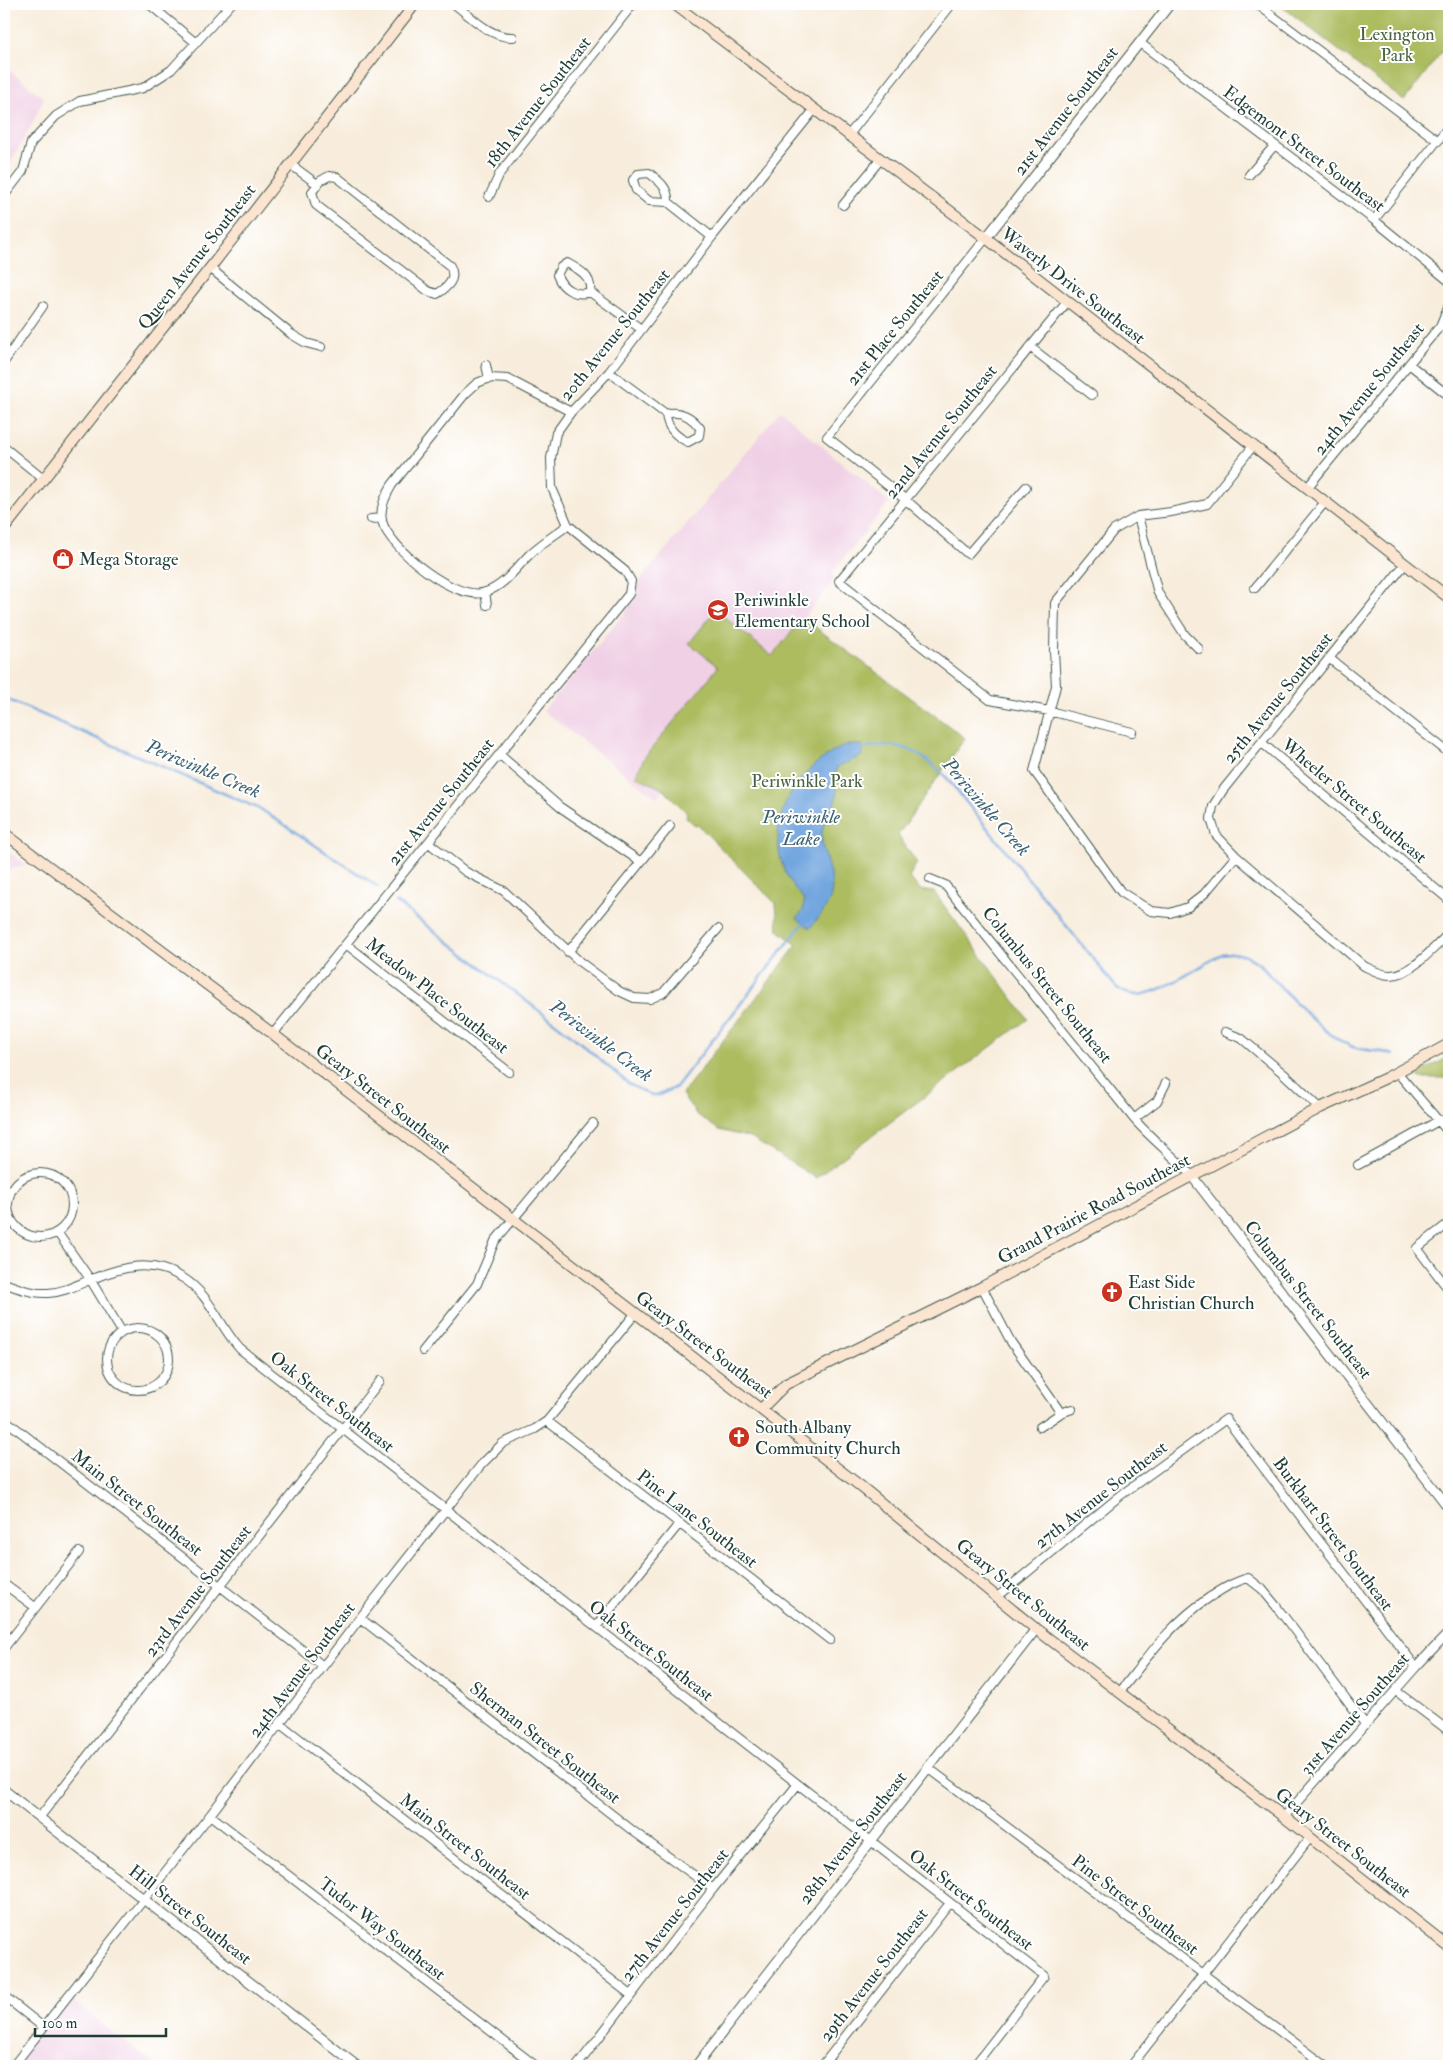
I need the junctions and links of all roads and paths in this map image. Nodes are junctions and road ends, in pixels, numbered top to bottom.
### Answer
1 (149, 4) edge
2 (231, 4) edge
3 (415, 4) edge
4 (454, 4) edge
5 (634, 4) edge
6 (674, 4) edge
7 (952, 4) edge
8 (1170, 4) edge
9 (1257, 4) edge
10 (513, 37) dead end
11 (196, 43) junction
12 (1140, 43) junction
13 (814, 110) junction
14 (1449, 126) edge
15 (848, 136) junction
16 (1438, 141) junction
17 (1274, 146) junction
18 (880, 160) junction
19 (290, 164) junction
20 (1250, 176) dead end
21 (318, 184) junction
22 (4, 196) edge
23 (489, 197) dead end
24 (668, 202) junction
25 (843, 205) dead end
26 (1374, 220) junction
27 (712, 237) junction
28 (986, 238) junction
29 (210, 268) junction
30 (1449, 281) edge
31 (590, 292) junction
32 (1067, 302) junction
33 (1449, 305) edge
34 (43, 306) dead end
35 (641, 329) junction
36 (321, 347) dead end
37 (1030, 347) junction
38 (4, 362) edge
39 (1410, 364) junction
40 (486, 365) dead end
41 (609, 372) junction
42 (489, 379) junction
43 (1092, 396) dead end
44 (1449, 396) edge
45 (571, 412) junction
46 (666, 414) junction
47 (1253, 446) junction
48 (4, 447) edge
49 (42, 478) junction
50 (1026, 487) dead end
51 (1307, 488) junction
52 (906, 500) junction
53 (1325, 502) junction
54 (1138, 516) junction
55 (382, 518) junction
56 (371, 519) dead end
57 (568, 525) junction
58 (4, 529) edge
59 (1405, 564) junction
60 (1255, 588) dead end
61 (631, 589) joint
62 (485, 592) junction
63 (1449, 598) edge
64 (487, 605) dead end
65 (1199, 649) dead end
66 (1330, 660) junction
67 (1049, 711) junction
68 (1132, 732) dead end
69 (1262, 743) junction
70 (1449, 753) edge
71 (500, 755) junction
72 (670, 826) dead end
73 (4, 833) edge
74 (429, 843) junction
75 (1236, 856) junction
76 (641, 862) junction
77 (930, 879) dead end
78 (1449, 900) edge
79 (718, 929) dead end
80 (1449, 933) edge
81 (346, 944) junction
82 (568, 952) junction
83 (1225, 1032) dead end
84 (273, 1034) junction
85 (1449, 1044) edge
86 (509, 1072) dead end
87 (1397, 1072) junction
88 (1166, 1083) dead end
89 (1320, 1108) junction
90 (1134, 1118) junction
91 (1440, 1120) junction
92 (593, 1123) dead end
93 (1449, 1133) edge
94 (1358, 1165) dead end
95 (1191, 1175) junction
96 (512, 1220) junction
97 (1449, 1223) edge
98 (57, 1232) junction
99 (90, 1279) junction
100 (4, 1283) edge
101 (982, 1287) junction
102 (1449, 1290) edge
103 (635, 1314) junction
104 (122, 1332) junction
105 (424, 1351) dead end
106 (380, 1381) dead end
107 (761, 1409) junction
108 (1072, 1409) dead end
109 (1060, 1413) junction
110 (4, 1419) edge
111 (1226, 1419) joint
112 (547, 1421) junction
113 (1040, 1427) dead end
114 (343, 1429) junction
115 (1449, 1508) edge
116 (446, 1509) junction
117 (679, 1524) junction
118 (80, 1552) dead end
119 (4, 1584) edge
120 (220, 1586) junction
121 (996, 1598) junction
122 (34, 1607) junction
123 (360, 1618) junction
124 (596, 1627) junction
125 (1036, 1629) junction
126 (1449, 1632) edge
127 (830, 1640) dead end
128 (4, 1648) edge
129 (323, 1666) junction
130 (1416, 1667) junction
131 (1396, 1690) junction
132 (1120, 1692) junction
133 (280, 1723) junction
134 (1365, 1724) junction
135 (1449, 1731) edge
136 (927, 1767) junction
137 (798, 1784) junction
138 (4, 1790) edge
139 (210, 1815) junction
140 (1284, 1817) junction
141 (40, 1818) junction
142 (1309, 1838) junction
143 (871, 1841) junction
144 (713, 1889) junction
145 (144, 1899) junction
146 (950, 1903) junction
147 (1449, 1946) edge
148 (1202, 1974) junction
149 (631, 1995) junction
150 (4, 1996) edge
151 (43, 2027) junction
152 (13, 2066) edge
153 (357, 2066) edge
154 (536, 2066) edge
155 (577, 2066) edge
156 (696, 2066) edge
157 (822, 2066) edge
158 (974, 2066) edge
159 (1131, 2066) edge
160 (1326, 2066) edge

1 - 11 street
2 - 11 street
3 - 19 main road, Queen Avenue Southeast
4 - 10 street
5 - 23 street, 18th Avenue Southeast
6 - 13 main road, Waverly Drive Southeast
7 - 15 street
8 - 12 street, 21st Avenue Southeast
9 - 16 street
11 - 22 street
12 - 17 street, Edgemont Street Southeast
12 - 28 street, 21st Avenue Southeast
13 - 15 main road, Waverly Drive Southeast
13 - 27 street, 20th Avenue Southeast
14 - 16 street
15 - 18 main road, Waverly Drive Southeast
16 - 26 street
17 - 20 street
17 - 26 street, Edgemont Street Southeast
18 - 25 street
18 - 28 main road, Waverly Drive Southeast
19 - 21 street
19 - 29 main road, Queen Avenue Southeast
21 - 21 street
24 - 24 street
24 - 27 street
26 - 30 street, Edgemont Street Southeast
27 - 35 street, 20th Avenue Southeast
28 - 32 main road, Waverly Drive Southeast
28 - 52 street, 21st Place Southeast
29 - 36 street
29 - 49 main road, Queen Avenue Southeast
31 - 31 street
31 - 35 street
32 - 37 street, 22nd Avenue Southeast
32 - 47 main road, Waverly Drive Southeast
33 - 39 street, 24th Avenue Southeast
34 - 38 street
35 - 41 street, 20th Avenue Southeast
37 - 43 street
37 - 52 street, 22nd Avenue Southeast
39 - 44 street
39 - 51 street, 24th Avenue Southeast
40 - 42 street
41 - 45 street, 20th Avenue Southeast
41 - 46 street
42 - 45 street
42 - 55 street
45 - 57 street, 20th Avenue Southeast
46 - 46 street
47 - 51 main road, Waverly Drive Southeast
47 - 54 street
48 - 49 street
49 - 58 main road, Queen Avenue Southeast
50 - 52 street
51 - 53 main road, Waverly Drive Southeast
52 - 67 street, 22nd Avenue Southeast
53 - 59 main road, Waverly Drive Southeast
53 - 60 street
54 - 65 street
54 - 67 street
55 - 56 street
55 - 62 street
57 - 61 street, 20th Avenue Southeast
57 - 62 street
59 - 63 main road, Waverly Drive Southeast
59 - 66 street, 25th Avenue Southeast
61 - 71 street, 21st Avenue Southeast
62 - 64 street
66 - 69 street, 25th Avenue Southeast
66 - 70 street
67 - 68 street
67 - 75 street
69 - 75 street, 25th Avenue Southeast
69 - 78 street, Wheeler Street Southeast
71 - 74 street, 21st Avenue Southeast
71 - 76 street
72 - 76 street
73 - 84 main road, Geary Street Southeast
74 - 81 street, 21st Avenue Southeast
74 - 82 street
75 - 80 street, 25th Avenue Southeast
76 - 82 street
77 - 90 street, Columbus Street Southeast
79 - 82 street
81 - 84 street, 21st Avenue Southeast
81 - 86 street, Meadow Place Southeast
83 - 89 street
84 - 96 main road, Geary Street Southeast
85 - 87 main road, Grand Prairie Road Southeast
87 - 89 main road, Grand Prairie Road Southeast
87 - 91 street
88 - 90 street
89 - 95 main road, Grand Prairie Road Southeast
90 - 95 street, Columbus Street Southeast
91 - 93 street
91 - 94 street
92 - 96 street
95 - 101 main road, Grand Prairie Road Southeast
95 - 115 street, Columbus Street Southeast
96 - 103 main road, Geary Street Southeast
96 - 105 street
97 - 102 street
98 - 98 street
98 - 99 street
99 - 100 street, Oak Street Southeast
99 - 104 street
99 - 114 street, Oak Street Southeast
101 - 107 main road, Grand Prairie Road Southeast
101 - 109 street
103 - 107 main road, Geary Street Southeast
103 - 112 street, 24th Avenue Southeast
104 - 104 street
106 - 114 street, 23rd Avenue Southeast
107 - 121 main road, Geary Street Southeast
108 - 109 street
109 - 113 street
110 - 120 street, Main Street Southeast
111 - 121 street, 27th Avenue Southeast
111 - 130 street, Burkhart Street Southeast
112 - 116 street, 24th Avenue Southeast
112 - 117 street, Pine Lane Southeast
114 - 116 street, Oak Street Southeast
114 - 120 street, 23rd Avenue Southeast
116 - 123 street, 24th Avenue Southeast
116 - 124 street, Oak Street Southeast
117 - 124 street
117 - 127 street, Pine Lane Southeast
118 - 122 street
119 - 122 street
120 - 129 street, Main Street Southeast
120 - 141 street, 23rd Avenue Southeast
121 - 125 main road, Geary Street Southeast
122 - 128 street
123 - 129 street, 24th Avenue Southeast
123 - 144 street, Sherman Street Southeast
124 - 137 street, Oak Street Southeast
125 - 132 main road, Geary Street Southeast
125 - 136 street, 28th Avenue Southeast
126 - 130 street, 31st Avenue Southeast
129 - 133 street, 24th Avenue Southeast
130 - 131 street, 31st Avenue Southeast
131 - 134 street, 31st Avenue Southeast
131 - 135 street
132 - 134 street
132 - 140 main road, Geary Street Southeast
133 - 139 street, 24th Avenue Southeast
133 - 149 street, Main Street Southeast
134 - 140 street, 31st Avenue Southeast
136 - 143 street, 28th Avenue Southeast
136 - 148 street, Pine Street Southeast
137 - 143 street, Oak Street Southeast
137 - 144 street, 27th Avenue Southeast
138 - 141 street, Hill Street Southeast
139 - 145 street, 24th Avenue Southeast
139 - 154 street, Tudor Way Southeast
140 - 142 main road, Geary Street Southeast
141 - 145 street, Hill Street Southeast
142 - 147 main road, Geary Street Southeast
142 - 148 street
143 - 146 street, Oak Street Southeast
143 - 156 street, 28th Avenue Southeast
144 - 149 street, 27th Avenue Southeast
145 - 151 street, 24th Avenue Southeast
145 - 153 street, Hill Street Southeast
146 - 157 street, 29th Avenue Southeast
146 - 158 street, Oak Street Southeast
148 - 159 street
148 - 160 street, Pine Street Southeast
149 - 155 street, 27th Avenue Southeast
150 - 151 street
151 - 152 street, 24th Avenue Southeast

